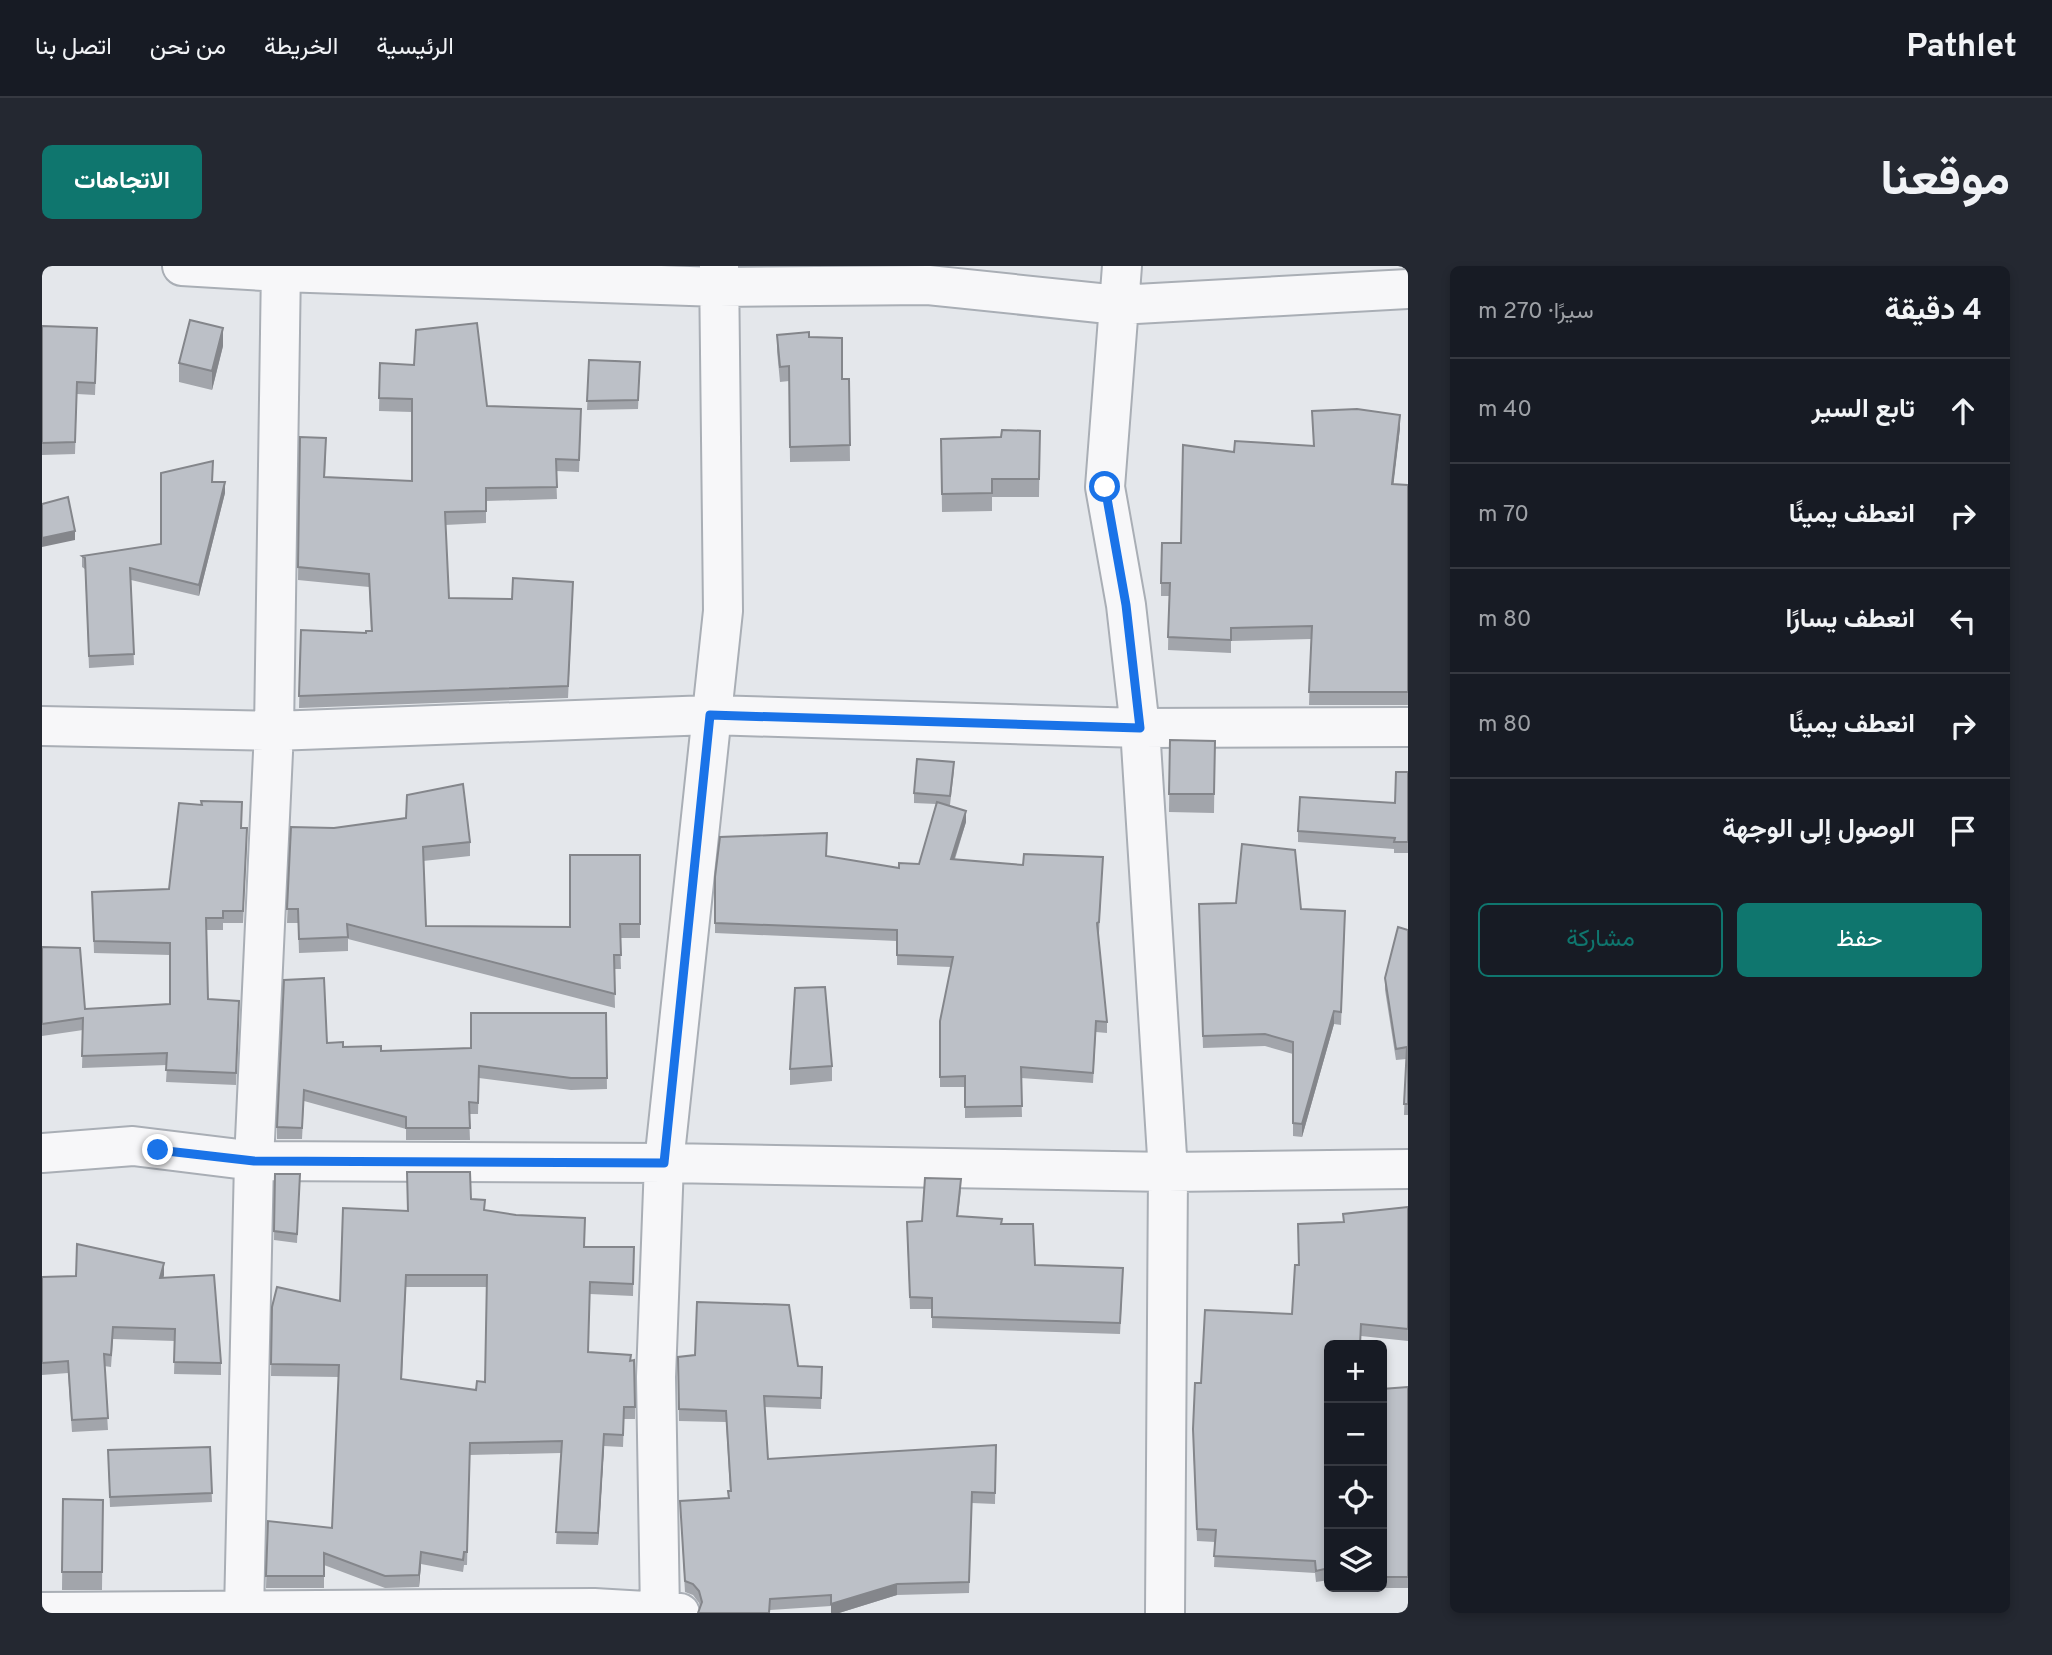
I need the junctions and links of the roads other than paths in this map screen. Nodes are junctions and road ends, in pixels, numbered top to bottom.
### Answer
1 (183, 266) edge
2 (1122, 266) edge
3 (281, 269) edge
4 (719, 276) edge
5 (924, 276) edge
6 (1408, 289) edge
7 (1118, 305) junction
8 (710, 715) junction
9 (42, 726) edge
10 (1408, 727) edge
11 (1140, 728) junction
12 (274, 731) junction
13 (42, 1153) edge
14 (254, 1161) junction
15 (664, 1163) junction
16 (1408, 1169) edge
17 (1168, 1172) junction
18 (244, 1611) edge
19 (42, 1612) edge
20 (667, 1612) edge
21 (1165, 1613) edge

1 - 3 street
2 - 7 street
3 - 4 street
3 - 12 street
4 - 5 street
4 - 8 street
5 - 7 street
6 - 7 street
7 - 11 street
8 - 11 street
8 - 12 street
8 - 15 street
9 - 12 street
10 - 11 street
11 - 17 street
12 - 14 street
13 - 14 street
14 - 15 street
14 - 18 street
15 - 17 street
15 - 20 street
16 - 17 street
17 - 21 street
18 - 19 street
18 - 20 street

